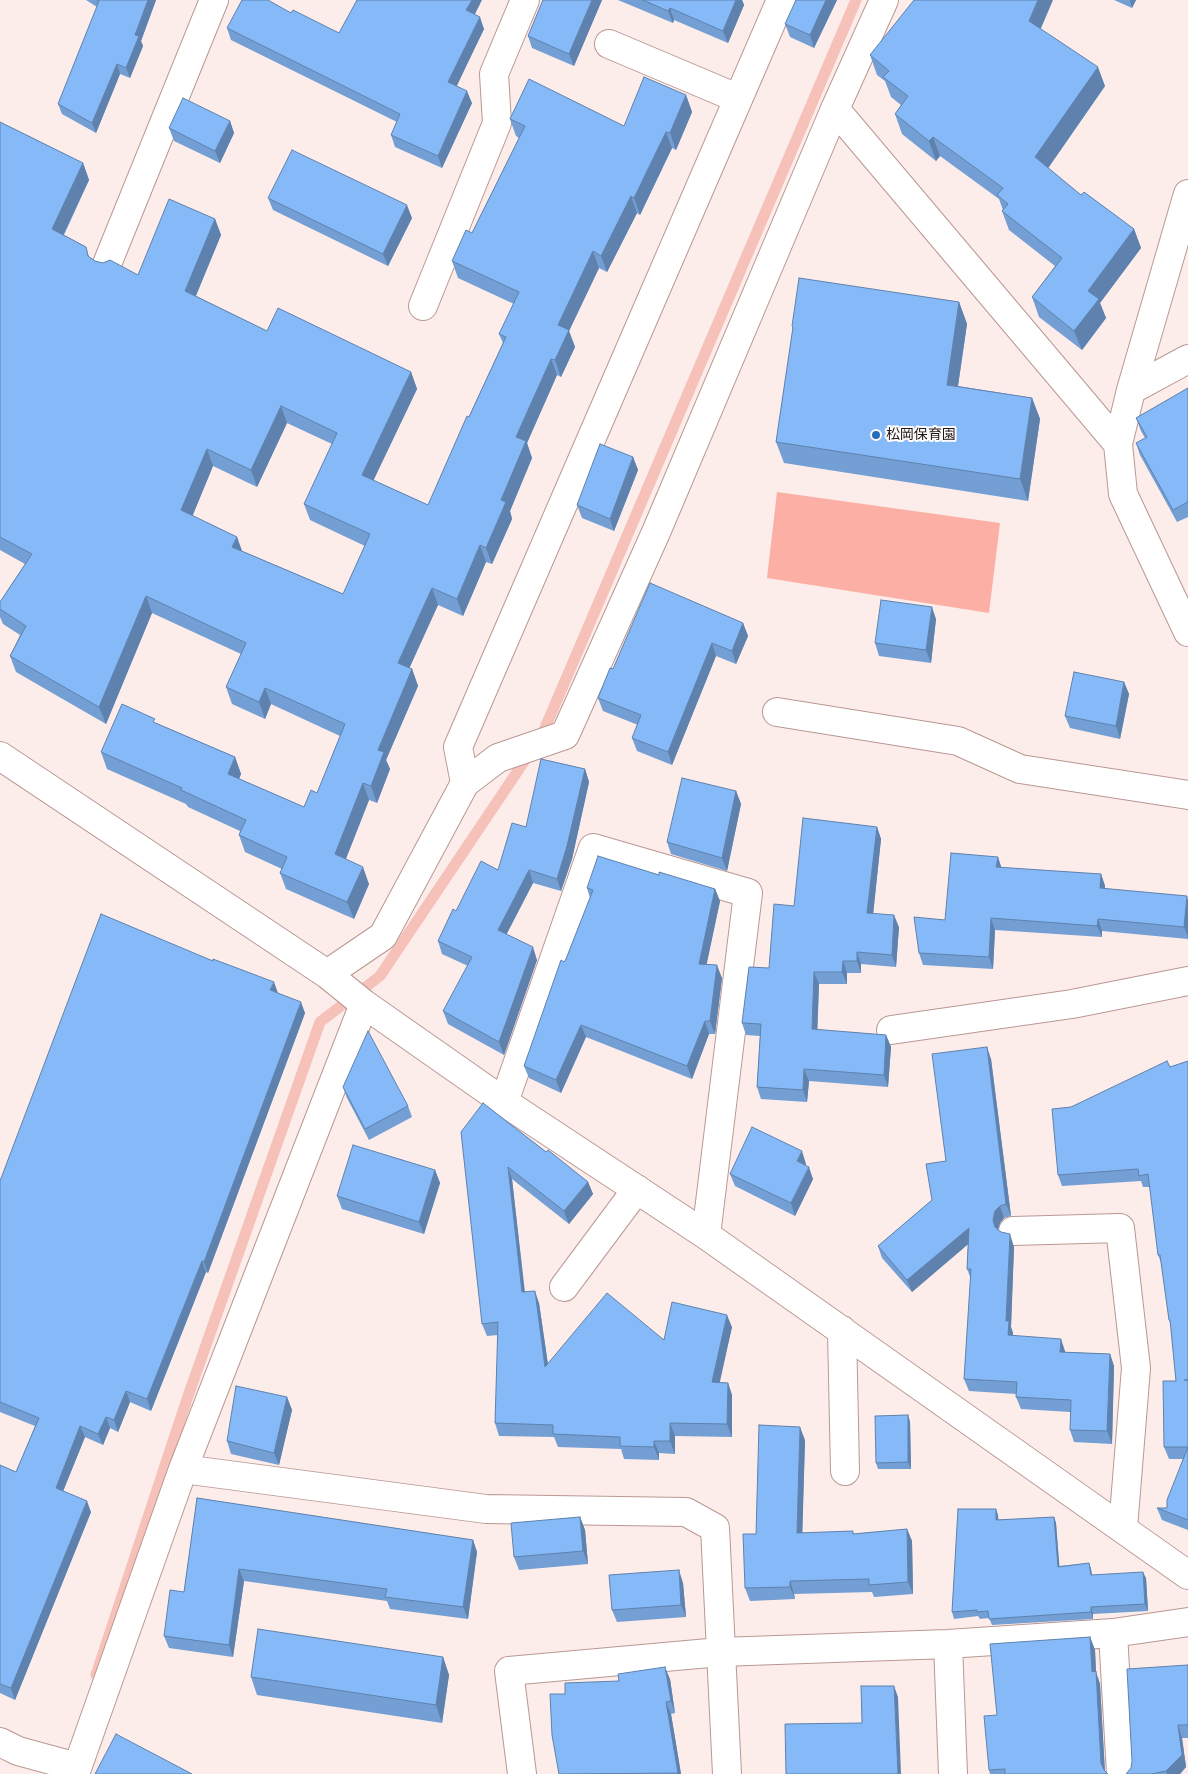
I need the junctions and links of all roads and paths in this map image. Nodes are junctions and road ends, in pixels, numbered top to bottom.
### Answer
1 (214, 0) edge
2 (525, 0) edge
3 (781, 0) edge
4 (884, 0) edge
5 (609, 44) dead end
6 (737, 98) junction
7 (835, 109) junction
8 (1188, 194) edge
9 (107, 264) edge
10 (423, 306) dead end
11 (1188, 359) edge
12 (1131, 390) junction
13 (1118, 444) junction
14 (1188, 632) edge
15 (777, 712) dead end
16 (0, 756) edge
17 (465, 783) junction
18 (1188, 796) edge
19 (327, 974) junction
20 (1188, 981) edge
21 (364, 1004) junction
22 (891, 1030) dead end
23 (504, 1102) junction
24 (637, 1189) junction
25 (1013, 1231) dead end
26 (706, 1235) junction
27 (564, 1287) dead end
28 (842, 1330) junction
29 (183, 1470) junction
30 (845, 1471) dead end
31 (1123, 1528) junction
32 (1188, 1575) edge
33 (1188, 1622) edge
34 (1113, 1633) junction
35 (948, 1644) junction
36 (720, 1652) junction
37 (0, 1742) edge
38 (76, 1771) edge
39 (522, 1774) edge
40 (727, 1774) edge
41 (953, 1774) edge
42 (1122, 1774) edge

1 - 9 street
2 - 10 street
3 - 6 street
4 - 7 street
5 - 6 street
6 - 17 street
7 - 13 street
7 - 17 street
8 - 12 street
11 - 12 street
12 - 13 street
13 - 14 street
15 - 18 street
16 - 19 street
17 - 19 street
19 - 21 street
20 - 22 street
21 - 23 street
21 - 29 street
23 - 24 street
23 - 26 street
24 - 26 street
24 - 27 street
25 - 31 street
26 - 28 street
28 - 30 street
28 - 31 street
29 - 36 street
29 - 38 street
31 - 32 street
33 - 34 street
34 - 35 street
34 - 42 street
35 - 36 street
35 - 41 street
36 - 39 street
36 - 40 street
37 - 38 street

